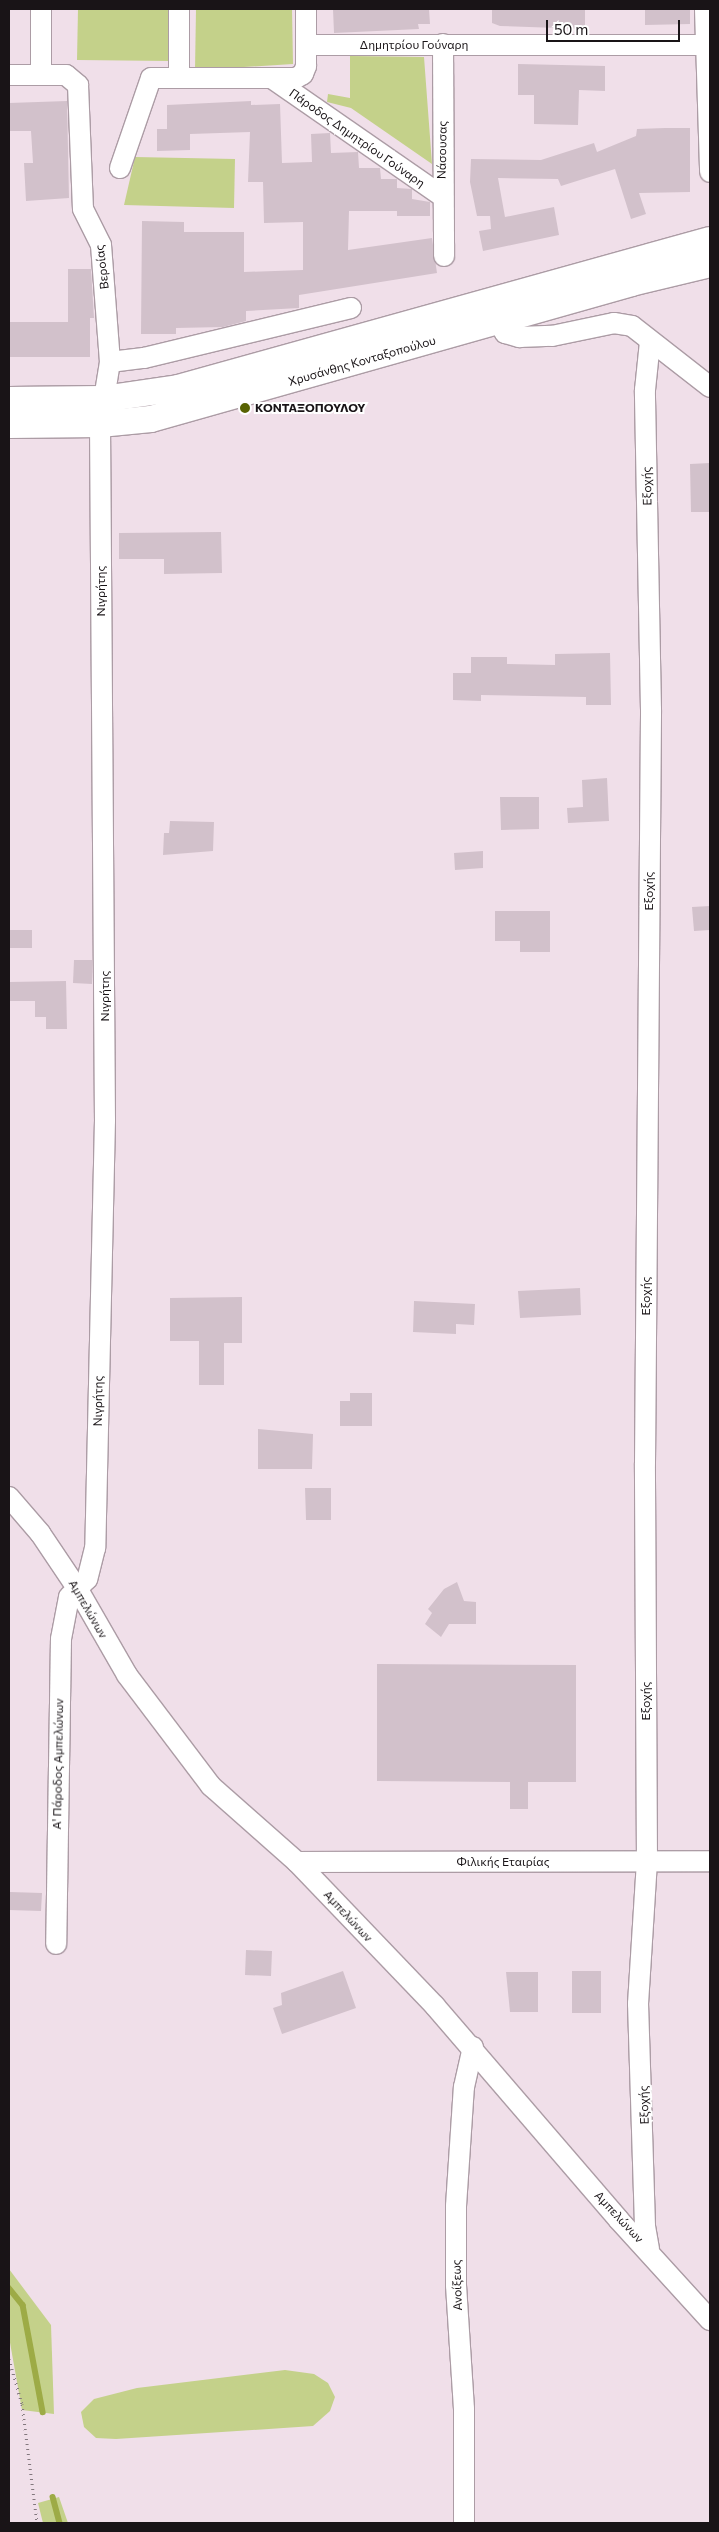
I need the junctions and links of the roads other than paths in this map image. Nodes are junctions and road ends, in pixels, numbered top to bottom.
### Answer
1 (41, 9) edge
2 (180, 9) edge
3 (306, 9) edge
4 (705, 9) edge
5 (443, 44) junction
6 (306, 45) junction
7 (705, 45) junction
8 (9, 75) edge
9 (41, 75) junction
10 (179, 77) junction
11 (273, 79) junction
12 (120, 168) dead end
13 (710, 172) edge
14 (442, 196) junction
15 (710, 240) edge
16 (444, 256) dead end
17 (710, 264) edge
18 (351, 308) dead end
19 (498, 321) junction
20 (650, 342) junction
21 (110, 362) junction
22 (710, 387) edge
23 (9, 400) edge
24 (102, 412) junction
25 (9, 425) edge
26 (9, 1497) edge
27 (78, 1588) junction
28 (710, 1861) edge
29 (297, 1862) junction
30 (647, 1862) junction
31 (56, 1944) dead end
32 (473, 2047) junction
33 (649, 2249) junction
34 (710, 2320) edge
35 (464, 2523) edge

1 - 9 street
2 - 10 street
3 - 6 street
4 - 7 street
5 - 6 street, Δημητρίου Γούναρη
5 - 7 street, Δημητρίου Γούναρη
5 - 14 street, Νάσουσας
6 - 11 street
7 - 13 street
8 - 9 street
9 - 21 street, Βεροίας
10 - 11 street
10 - 12 street
11 - 14 street, Πάροδος Δημητρίου Γούναρη
14 - 16 street, Νάσουσας
15 - 24 main road, Χρυσάνθης Κονταξοπούλου
17 - 19 main road, Χρυσάνθης Κονταξοπούλου
18 - 21 street
19 - 20 street
19 - 24 main road, Χρυσάνθης Κονταξοπούλου
20 - 22 street
20 - 30 street, Εξοχής
21 - 24 street, Βεροίας
23 - 24 main road, Χρυσάνθης Κονταξοπούλου
24 - 25 main road, Χρυσάνθης Κονταξοπούλου
24 - 27 street, Νιγρήτης
26 - 27 street, Αμπελώνων
27 - 29 street, Αμπελώνων
27 - 31 street, Α' Πάροδος Αμπελώνων
28 - 30 street, Φιλικής Εταιρίας
29 - 30 street, Φιλικής Εταιρίας
29 - 32 street, Αμπελώνων
30 - 33 street, Εξοχής
32 - 33 street, Αμπελώνων
32 - 35 street, Ανοίξεως
33 - 34 street, Αμπελώνων

